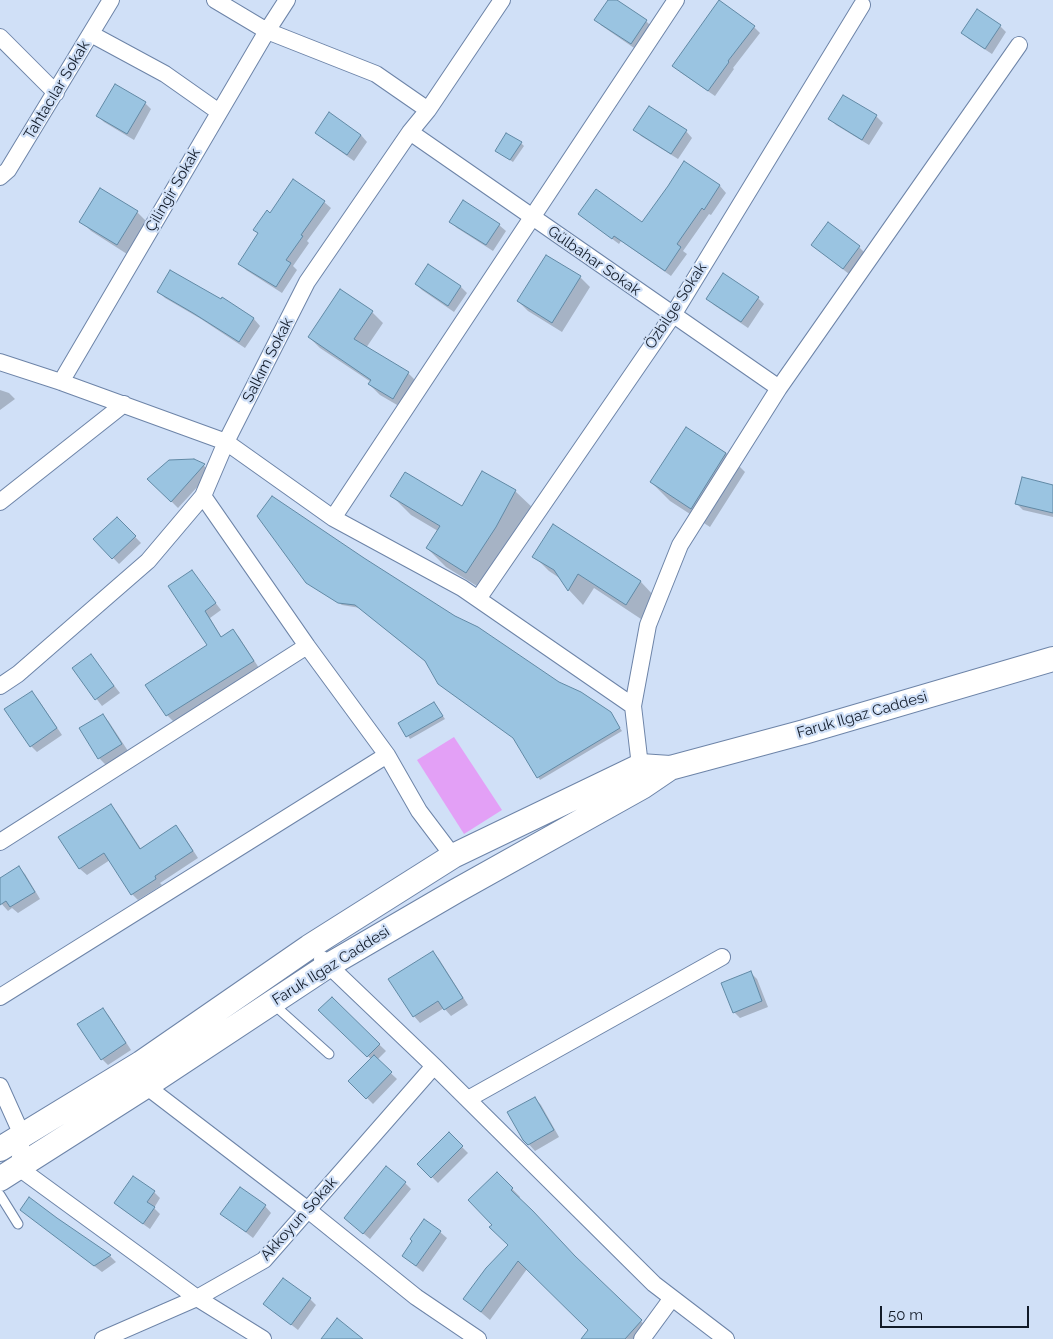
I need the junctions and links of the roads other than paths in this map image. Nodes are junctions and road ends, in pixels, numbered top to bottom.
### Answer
1 (111, 0) edge
2 (215, 0) edge
3 (287, 0) edge
4 (502, 0) edge
5 (676, 0) edge
6 (862, 5) dead end
7 (267, 31) junction
8 (91, 34) junction
9 (0, 37) edge
10 (1019, 45) dead end
11 (56, 93) junction
12 (428, 110) junction
13 (219, 112) junction
14 (410, 132) junction
15 (0, 177) edge
16 (532, 218) junction
17 (673, 315) junction
18 (0, 362) edge
19 (61, 382) junction
20 (779, 388) junction
21 (124, 404) junction
22 (226, 442) junction
23 (203, 496) junction
24 (0, 502) edge
25 (334, 518) junction
26 (478, 599) junction
27 (307, 646) junction
28 (1053, 659) edge
29 (0, 686) edge
30 (634, 706) junction
31 (387, 755) junction
32 (640, 766) junction
33 (670, 768) junction
34 (0, 842) edge
35 (453, 856) junction
36 (309, 947) junction
37 (722, 957) dead end
38 (329, 965) junction
39 (0, 996) edge
40 (272, 1003) junction
41 (328, 1054) dead end
42 (434, 1066) junction
43 (0, 1086) edge
44 (146, 1086) junction
45 (468, 1099) junction
46 (22, 1135) junction
47 (0, 1148) edge
48 (9, 1174) edge
49 (0, 1195) edge
50 (308, 1210) junction
51 (18, 1224) dead end
52 (197, 1298) junction
53 (672, 1298) junction
54 (103, 1339) edge
55 (263, 1339) edge
56 (478, 1339) edge
57 (642, 1339) edge
58 (726, 1339) edge

1 - 8 street, Tahtacılar Sokak
2 - 7 street
3 - 7 street, Çilingir Sokak
4 - 12 street, Salkım Sokak
5 - 16 street
6 - 17 street, Özbilge Sokak
7 - 12 street
7 - 13 street, Çilingir Sokak
8 - 11 street, Tahtacılar Sokak
8 - 13 street
9 - 11 street
10 - 20 street
11 - 15 street, Tahtacılar Sokak
12 - 14 street, Salkım Sokak
13 - 19 street, Çilingir Sokak
14 - 16 street, Gülbahar Sokak
14 - 22 street, Salkım Sokak
16 - 17 street, Gülbahar Sokak
16 - 25 street
17 - 20 street, Gülbahar Sokak
17 - 26 street, Özbilge Sokak
18 - 19 street
19 - 21 street
20 - 30 street
21 - 22 street
21 - 24 street
22 - 23 street, Salkım Sokak
22 - 25 street
23 - 27 street
23 - 29 street, Salkım Sokak
25 - 26 street
26 - 30 street
27 - 31 street
27 - 34 street
28 - 33 street, Faruk Ilgaz Caddesi
30 - 32 street
31 - 35 street
31 - 39 street
32 - 33 street, Faruk Ilgaz Caddesi
32 - 35 street, Faruk Ilgaz Caddesi
33 - 38 street, Faruk Ilgaz Caddesi
35 - 36 street, Faruk Ilgaz Caddesi
36 - 38 street
36 - 46 street, Faruk Ilgaz Caddesi
37 - 45 street
38 - 40 street, Faruk Ilgaz Caddesi
38 - 42 street
40 - 41 lane
40 - 44 street, Faruk Ilgaz Caddesi
42 - 45 street
42 - 50 street, Akkoyun Sokak
43 - 46 street
44 - 48 street, Faruk Ilgaz Caddesi
44 - 50 street
45 - 53 street
46 - 47 street, Faruk Ilgaz Caddesi
46 - 48 street
48 - 52 street
49 - 51 lane
50 - 52 street, Akkoyun Sokak
50 - 56 street
52 - 54 street, Akkoyun Sokak
52 - 55 street
53 - 57 street
53 - 58 street

